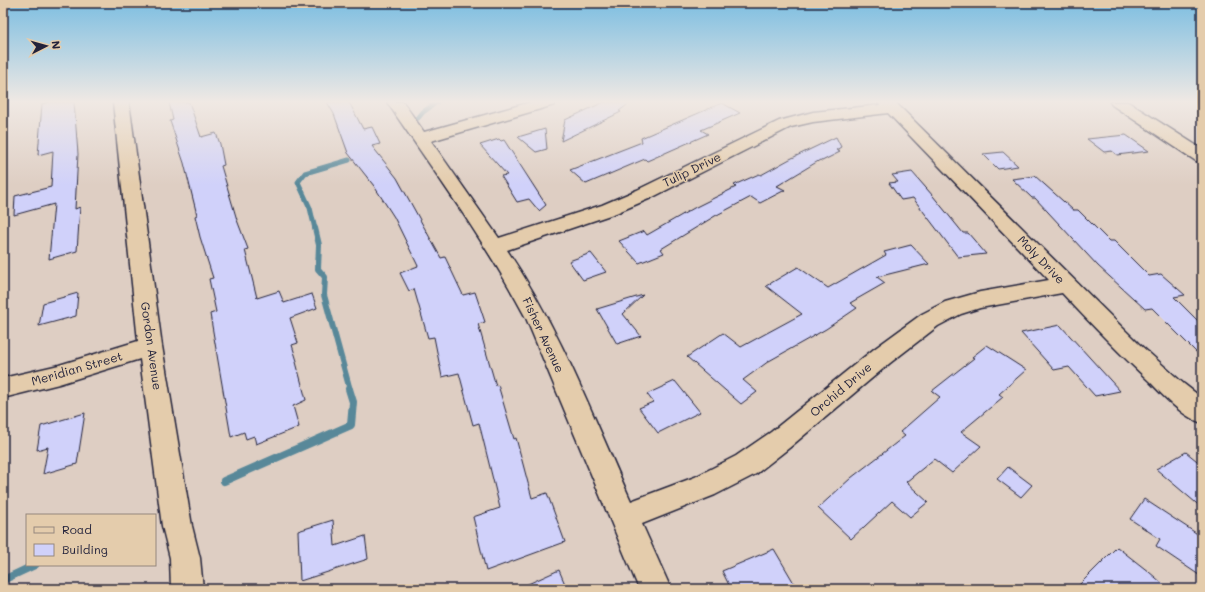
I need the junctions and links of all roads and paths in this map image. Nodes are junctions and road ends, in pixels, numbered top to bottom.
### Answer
1 (124, 130) edge
2 (413, 130) edge
3 (452, 130) edge
4 (775, 130) edge
5 (913, 130) edge
6 (1160, 130) edge
7 (420, 139) junction
8 (1202, 157) edge
9 (495, 247) junction
10 (1066, 285) junction
11 (150, 346) junction
12 (3, 388) edge
13 (1202, 412) edge
14 (624, 517) junction
15 (187, 589) edge
16 (655, 589) edge

1 - 11 street, Gordon Avenue
2 - 7 street, Fisher Avenue
3 - 7 street
4 - 9 street, Tulip Drive
5 - 10 street, Moly Drive
6 - 8 street
7 - 9 street, Fisher Avenue
9 - 14 street, Fisher Avenue
10 - 13 street, Moly Drive
10 - 14 street, Orchid Drive
11 - 12 street, Meridian Street
11 - 15 street, Gordon Avenue
14 - 16 street, Fisher Avenue

